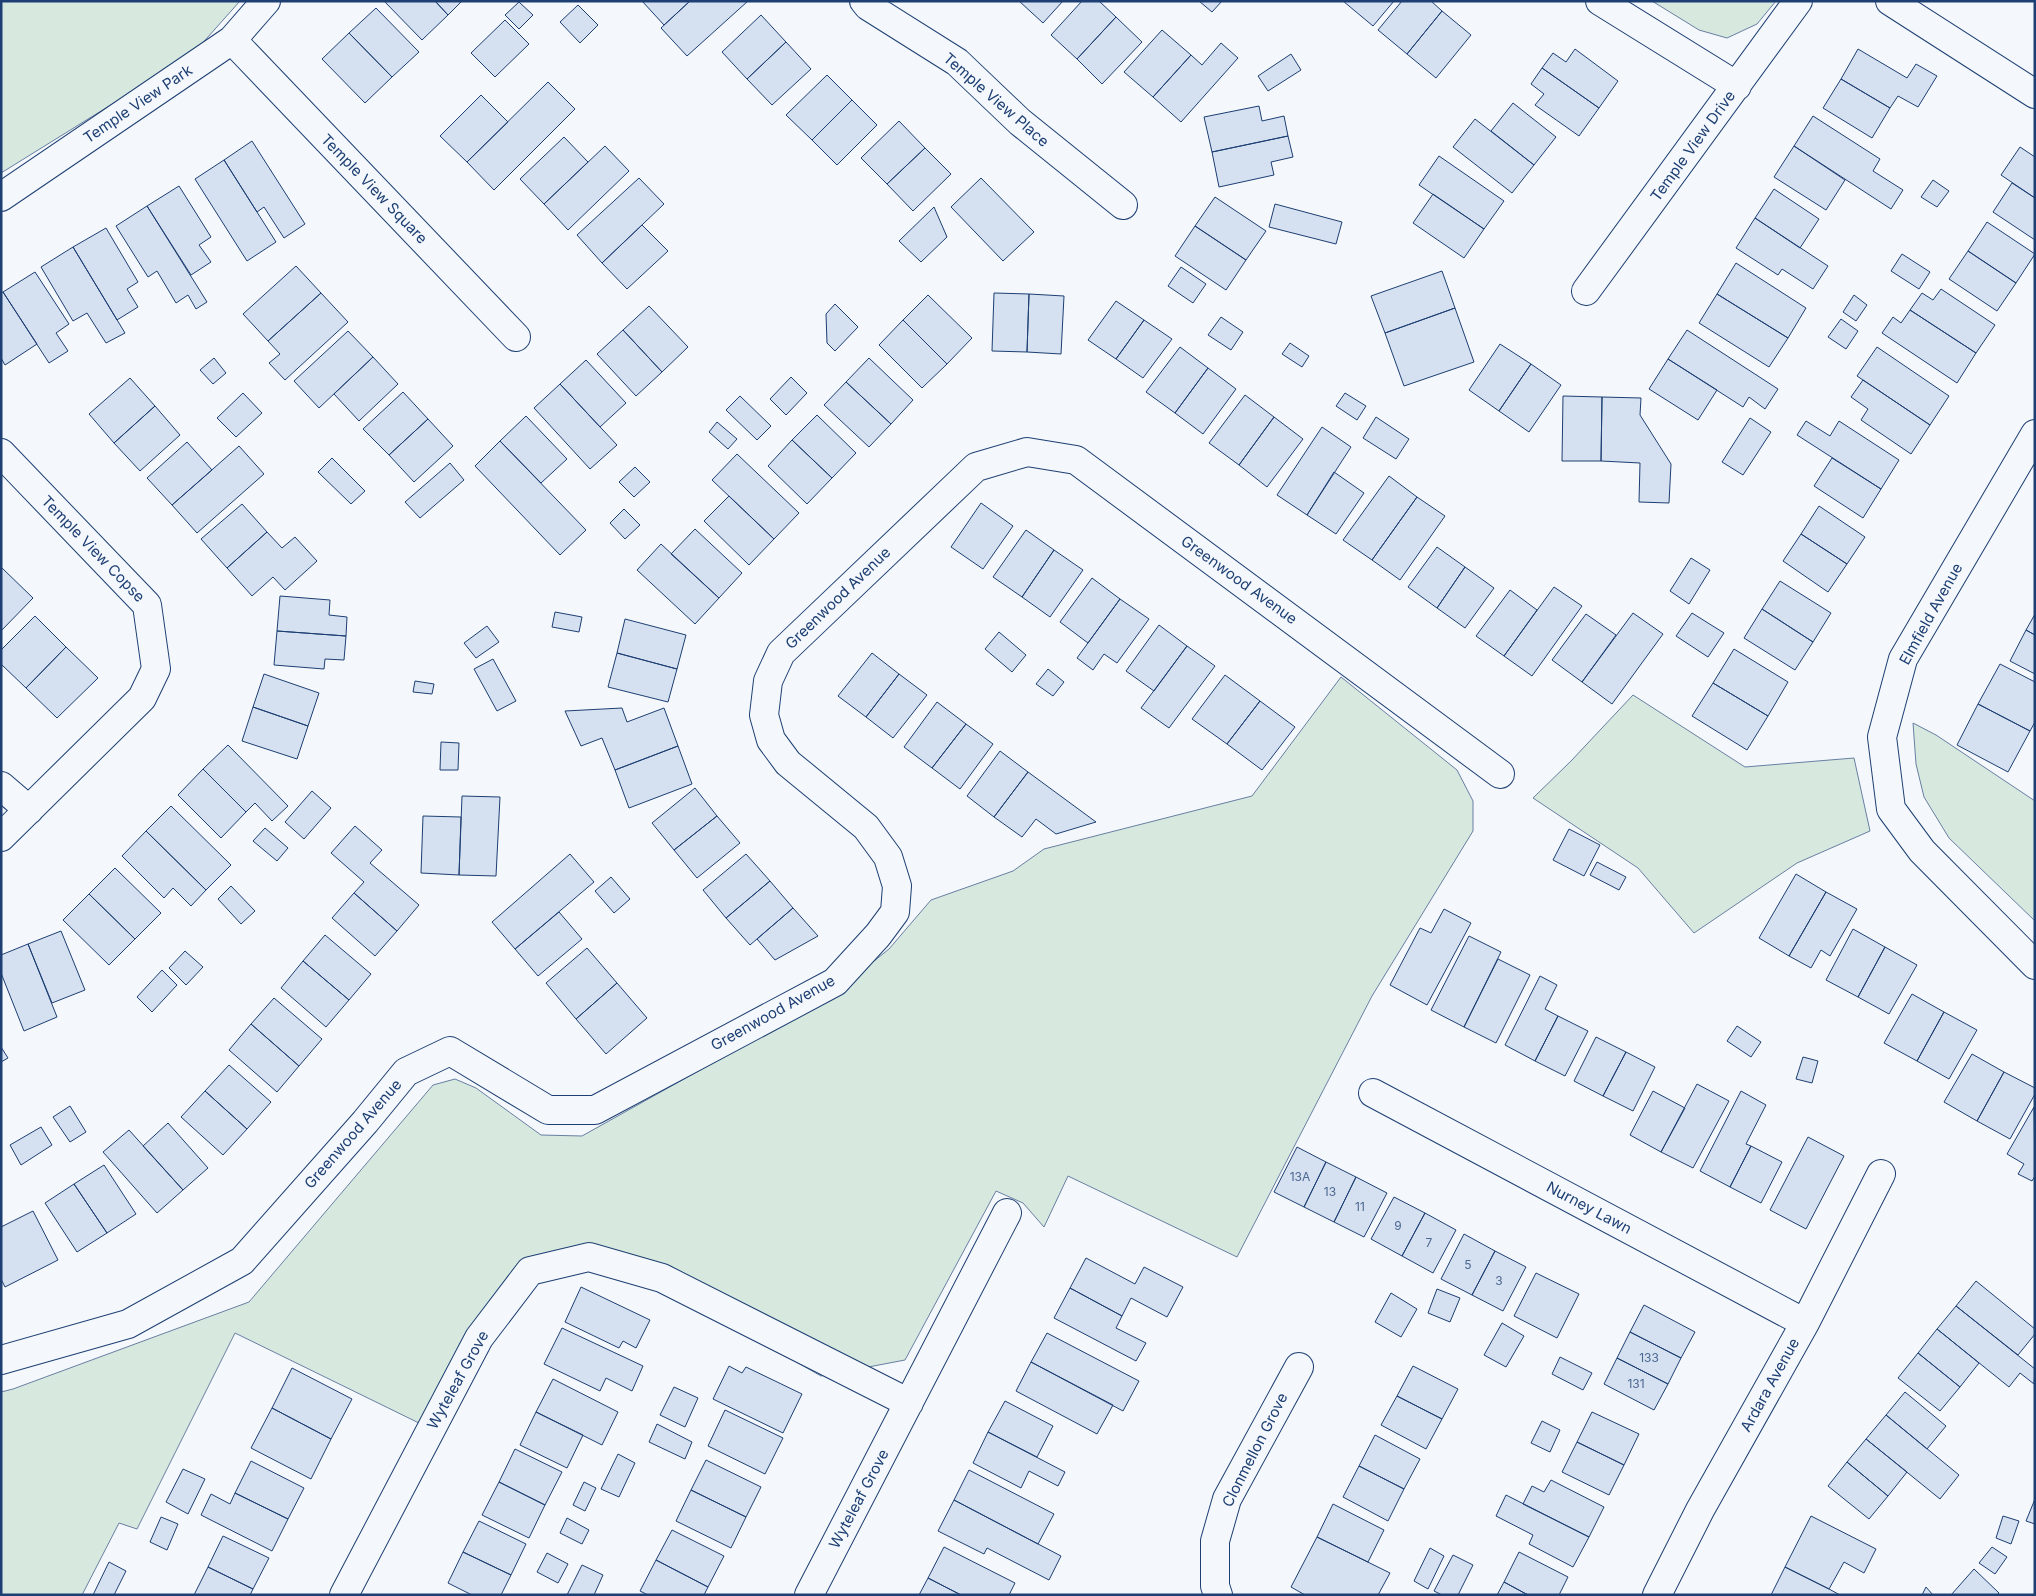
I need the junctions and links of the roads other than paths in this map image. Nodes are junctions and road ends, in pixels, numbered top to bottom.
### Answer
1 (266, 1) edge
2 (864, 1) edge
3 (1600, 1) edge
4 (1798, 1) edge
5 (1890, 1) edge
6 (232, 40) junction
7 (1737, 86) junction
8 (2035, 94) edge
9 (1, 197) edge
10 (1123, 205) dead end
11 (1586, 290) dead end
12 (516, 337) dead end
13 (2035, 434) edge
14 (1, 453) edge
15 (1500, 774) dead end
16 (1, 786) edge
17 (29, 810) junction
18 (1, 837) edge
19 (2035, 965) edge
20 (1373, 1093) dead end
21 (1881, 1174) dead end
22 (1007, 1214) dead end
23 (1804, 1323) junction
24 (1, 1360) edge
25 (1299, 1367) dead end
26 (909, 1404) junction
27 (344, 1595) edge
28 (809, 1595) edge
29 (1218, 1595) edge
30 (1657, 1595) edge

1 - 6 street, Temple View Park
2 - 10 street, Temple View Place
3 - 7 street
4 - 7 street, Temple View Drive
5 - 8 street
6 - 9 street, Temple View Park
6 - 12 street, Temple View Square
7 - 11 street, Temple View Drive
13 - 19 street, Elmfield Avenue
14 - 17 street, Temple View Copse
15 - 24 street, Greenwood Avenue
16 - 17 street
17 - 18 street, Temple View Copse
20 - 23 street, Nurney Lawn
21 - 23 street, Ardara Avenue
22 - 26 street, Wyteleaf Grove
23 - 30 street, Ardara Avenue
25 - 29 street, Clonmellon Grove
26 - 27 street, Wyteleaf Grove
26 - 28 street, Wyteleaf Grove

